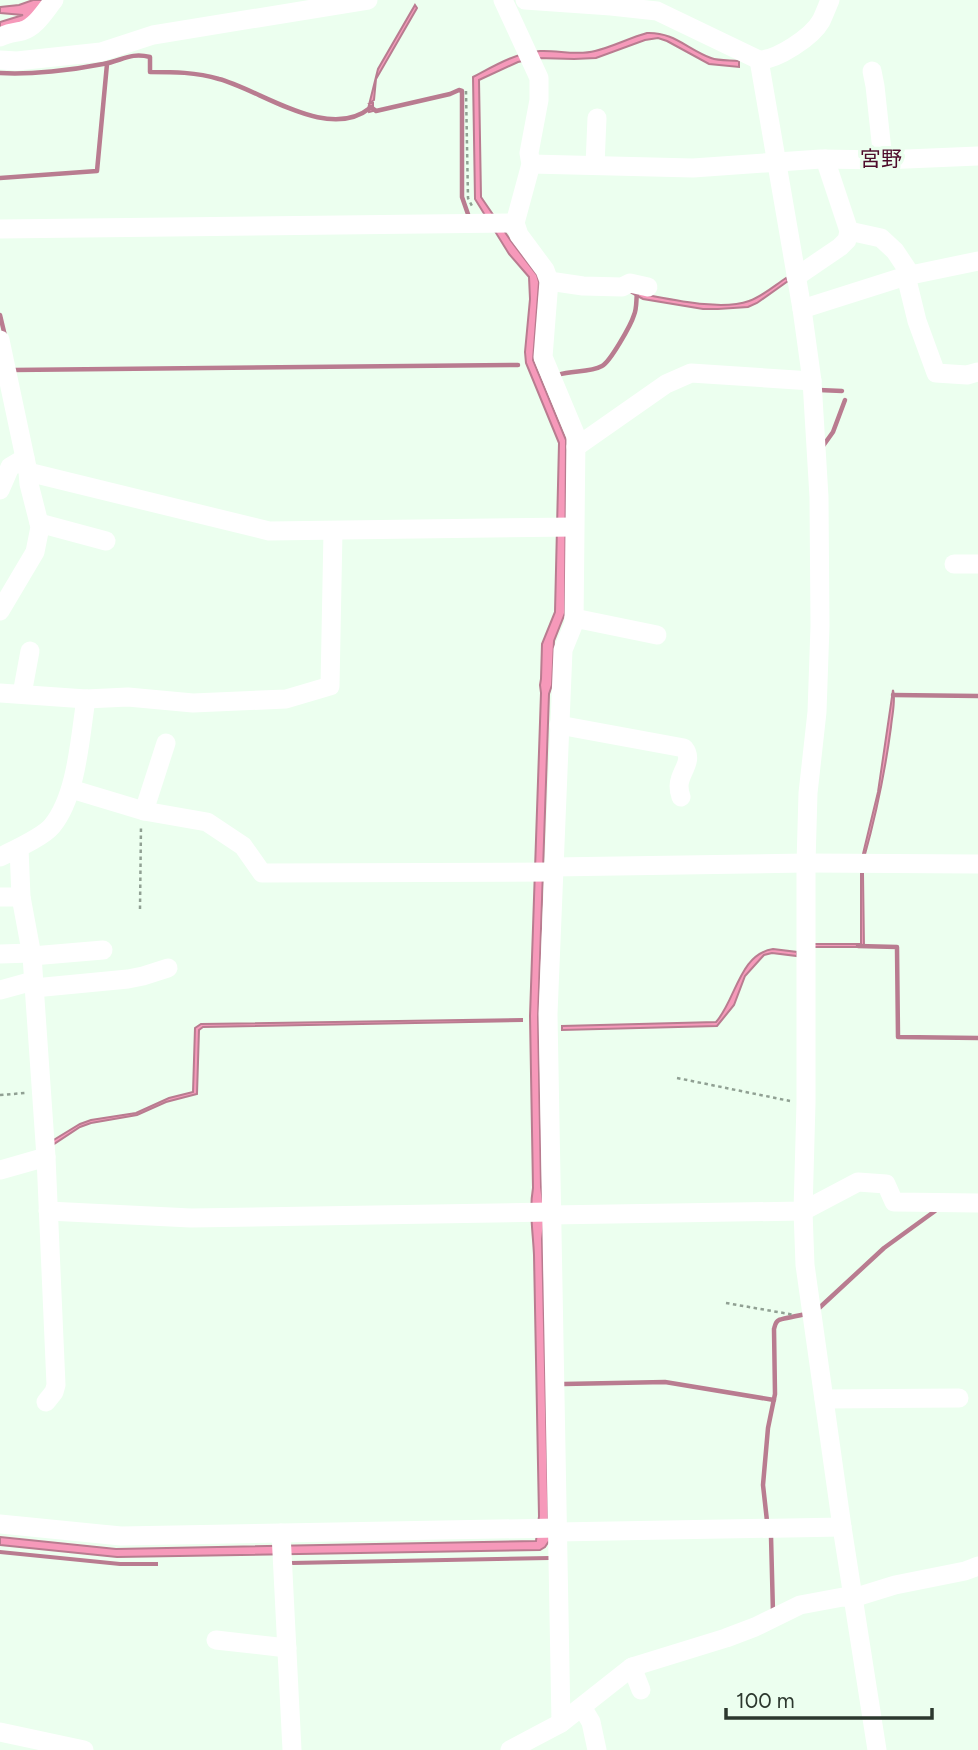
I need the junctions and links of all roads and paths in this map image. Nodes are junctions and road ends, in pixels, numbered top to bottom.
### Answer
1 (54, 0) edge
2 (368, 0) edge
3 (503, 0) edge
4 (524, 0) edge
5 (830, 0) edge
6 (0, 37) edge
7 (0, 60) edge
8 (759, 60) junction
9 (872, 71) dead end
10 (466, 91) dead end
11 (597, 118) dead end
12 (978, 156) edge
13 (825, 159) junction
14 (883, 160) junction
15 (776, 163) junction
16 (531, 164) junction
17 (595, 165) junction
18 (495, 224) junction
19 (0, 229) edge
20 (849, 231) junction
21 (978, 261) edge
22 (909, 275) junction
23 (796, 277) junction
24 (550, 281) junction
25 (648, 287) dead end
26 (802, 309) junction
27 (0, 340) edge
28 (933, 361) junction
29 (978, 361) edge
30 (3, 364) edge
31 (978, 372) edge
32 (812, 381) junction
33 (576, 447) junction
34 (16, 465) edge
35 (0, 490) edge
36 (39, 523) junction
37 (565, 527) junction
38 (333, 531) junction
39 (106, 541) dead end
40 (954, 564) dead end
41 (978, 564) edge
42 (0, 611) edge
43 (574, 618) junction
44 (657, 635) dead end
45 (30, 651) dead end
46 (0, 693) edge
47 (23, 694) junction
48 (86, 699) junction
49 (559, 725) junction
50 (166, 743) dead end
51 (71, 789) junction
52 (681, 797) dead end
53 (143, 810) junction
54 (19, 848) junction
55 (0, 857) edge
56 (806, 863) junction
57 (978, 864) edge
58 (553, 869) junction
59 (0, 897) edge
60 (21, 897) junction
61 (140, 909) dead end
62 (103, 950) dead end
63 (0, 954) edge
64 (32, 954) junction
65 (168, 968) dead end
66 (33, 984) junction
67 (0, 990) edge
68 (677, 1077) dead end
69 (41, 1092) junction
70 (0, 1095) edge
71 (806, 1102) junction
72 (46, 1157) junction
73 (0, 1170) edge
74 (978, 1203) edge
75 (48, 1211) junction
76 (803, 1211) junction
77 (544, 1213) junction
78 (726, 1303) dead end
79 (812, 1319) junction
80 (959, 1398) dead end
81 (824, 1399) junction
82 (46, 1402) dead end
83 (0, 1524) edge
84 (842, 1527) junction
85 (550, 1529) junction
86 (282, 1545) junction
87 (978, 1569) edge
88 (853, 1598) junction
89 (216, 1640) dead end
90 (287, 1648) junction
91 (632, 1667) junction
92 (641, 1690) dead end
93 (582, 1707) junction
94 (561, 1723) junction
95 (0, 1732) edge
96 (52, 1747) edge
97 (84, 1750) edge
98 (292, 1750) edge
99 (510, 1750) edge
100 (597, 1750) edge
101 (877, 1750) edge

1 - 6 street
2 - 7 street
3 - 16 street
4 - 8 street
5 - 8 street
8 - 15 street
9 - 14 street
10 - 18 path
11 - 17 street
12 - 14 street
13 - 14 street
13 - 15 street
13 - 20 street
15 - 17 street
15 - 23 street
16 - 17 street
16 - 18 street
18 - 19 street
18 - 24 street
20 - 22 street
20 - 23 street
21 - 22 street
22 - 26 street
22 - 28 street
23 - 26 street
24 - 25 street
24 - 33 street
26 - 32 street
27 - 30 street
28 - 29 street
28 - 31 street
30 - 34 street
32 - 33 street
32 - 56 street
33 - 37 street
34 - 35 street
34 - 36 street
34 - 38 street
36 - 39 street
36 - 42 street
37 - 38 street
37 - 43 street
38 - 48 street
40 - 41 street
43 - 44 street
43 - 49 street
45 - 47 street
46 - 47 street
47 - 48 street
48 - 51 street
49 - 52 street
49 - 58 street
50 - 53 street
51 - 53 street
51 - 54 street
53 - 58 street
53 - 61 path
54 - 55 street
54 - 60 street
56 - 57 street
56 - 58 street
56 - 71 street
58 - 77 street
59 - 60 street
60 - 64 street
62 - 64 street
63 - 64 street
64 - 66 street
65 - 66 street
66 - 67 street
66 - 69 street
68 - 71 path
69 - 70 path
69 - 72 street
71 - 76 street
72 - 73 street
72 - 75 street
74 - 76 street
75 - 77 street
75 - 82 street
76 - 77 street
76 - 79 street
77 - 85 street
78 - 79 path
79 - 81 street
80 - 81 street
81 - 84 street
83 - 86 street
84 - 85 street
84 - 88 street
85 - 86 street
85 - 94 street
86 - 90 street
87 - 88 street
88 - 91 street
88 - 101 street
89 - 90 street
90 - 98 street
91 - 92 street
91 - 93 street
93 - 94 street
93 - 100 street
94 - 99 street
95 - 96 street
96 - 97 street

